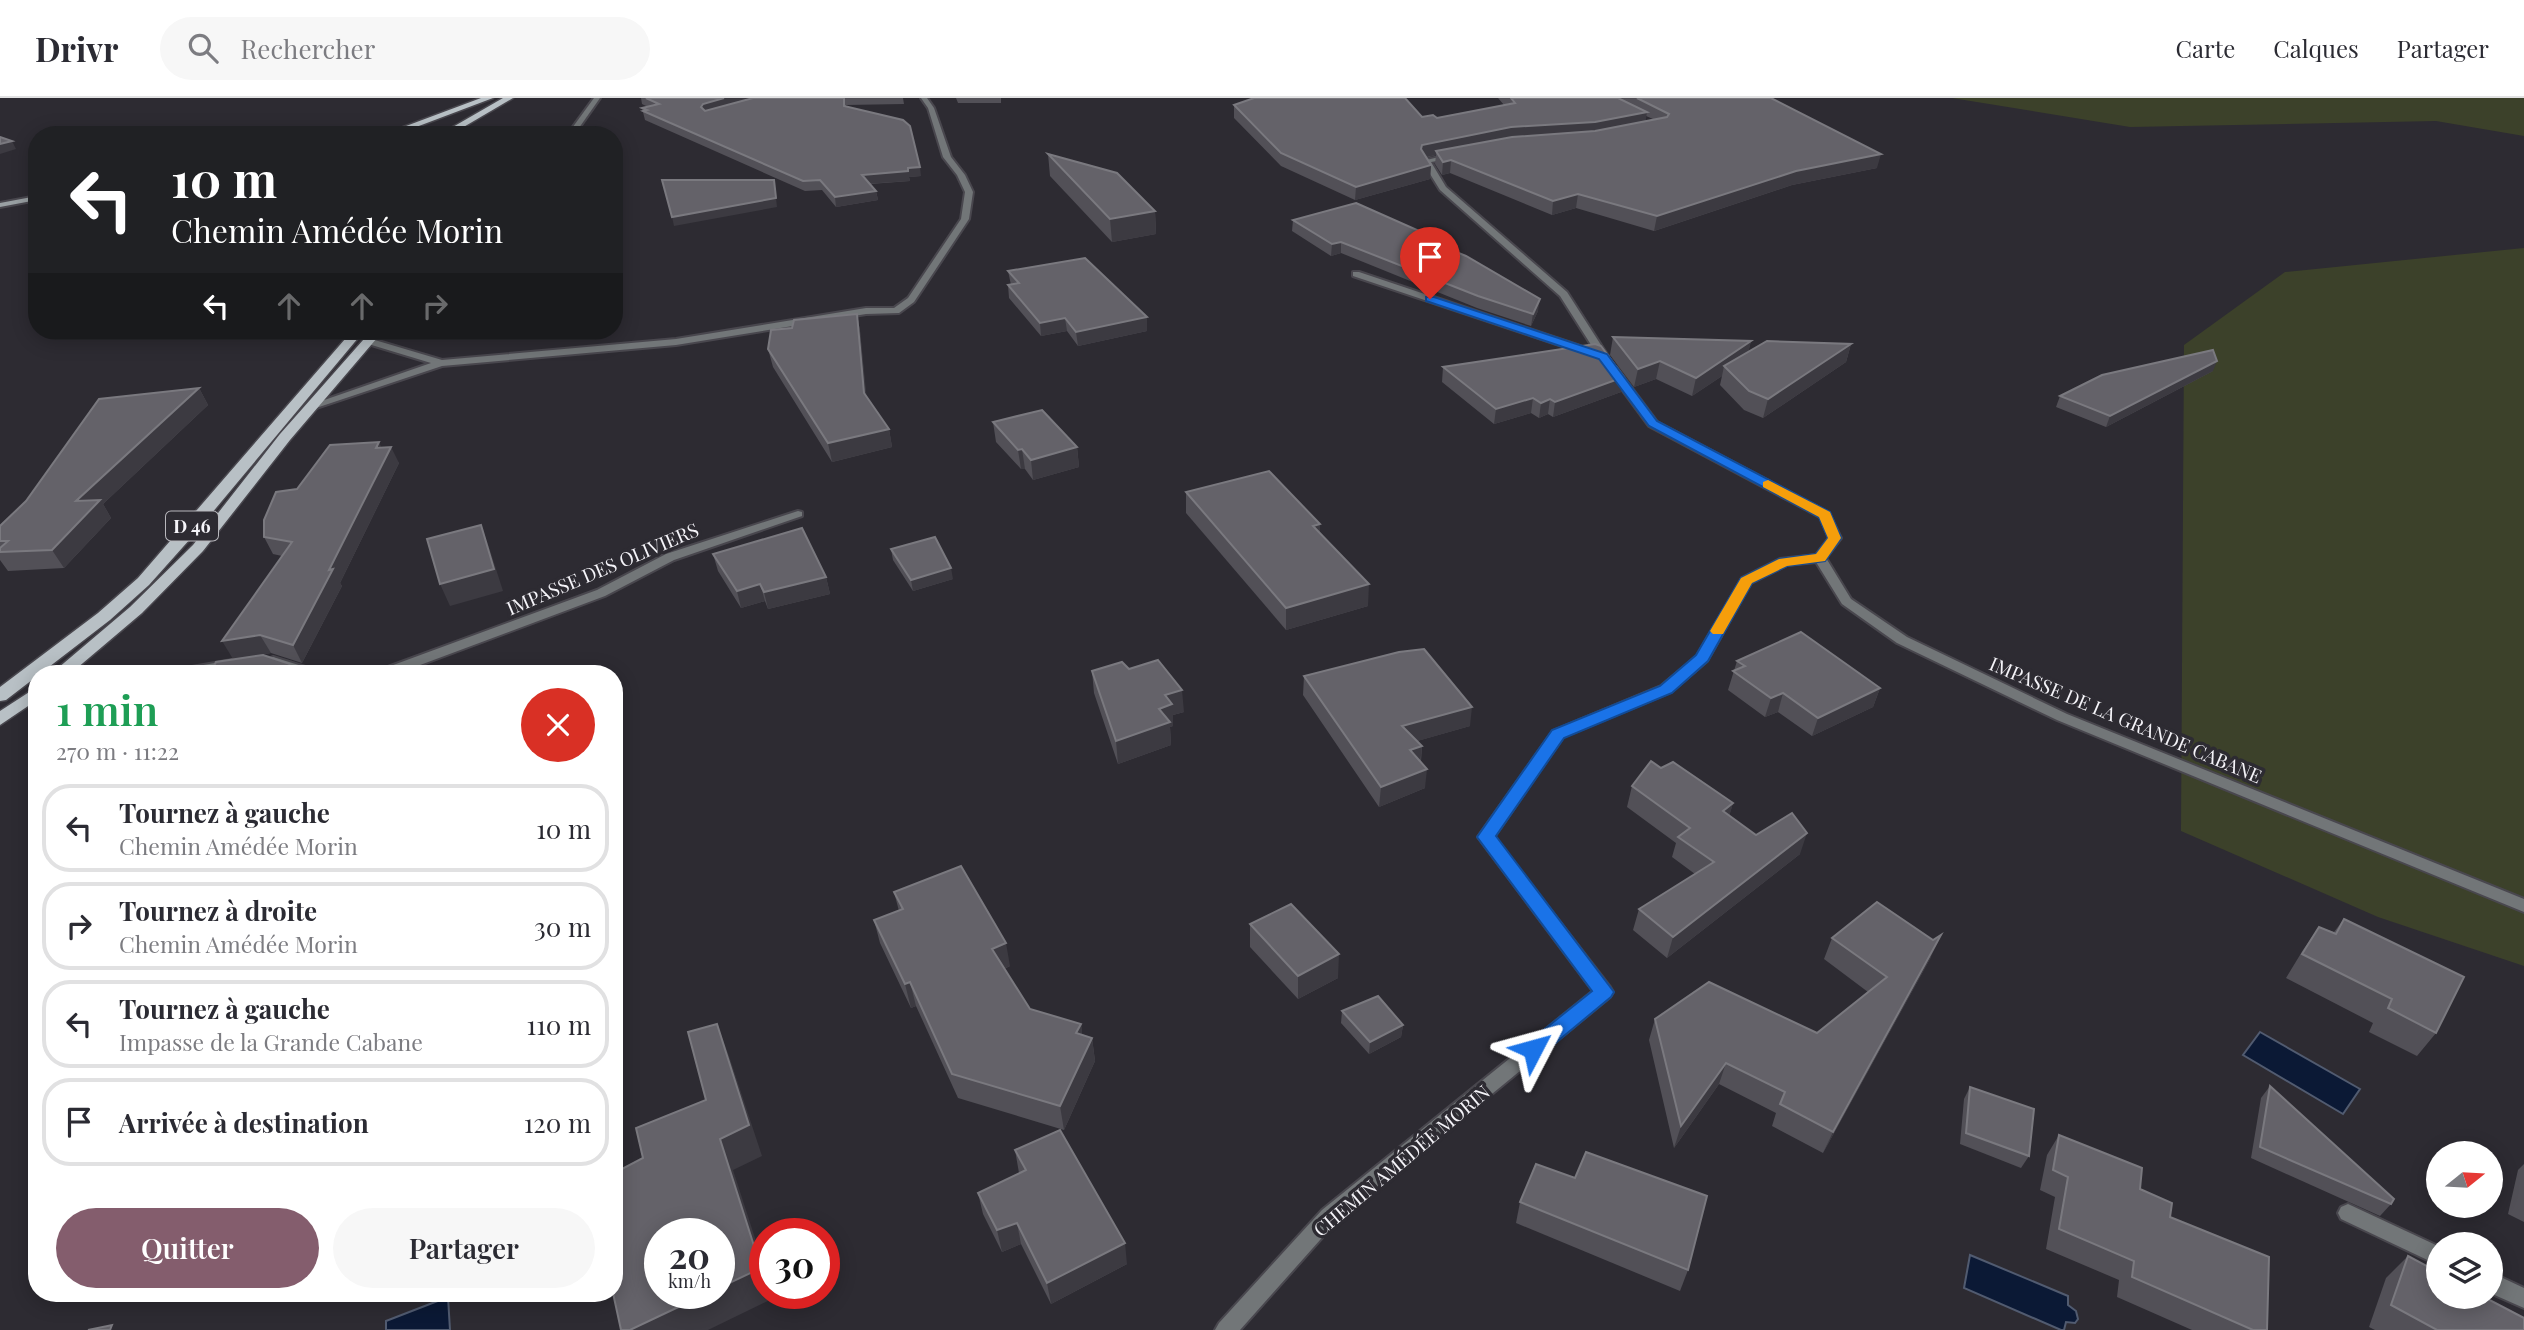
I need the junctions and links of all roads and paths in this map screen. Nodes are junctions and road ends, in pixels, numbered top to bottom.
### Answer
1 (489, 98) edge
2 (509, 98) edge
3 (597, 98) edge
4 (925, 98) edge
5 (411, 126) edge
6 (459, 126) edge
7 (577, 126) edge
8 (1462, 155) edge
9 (28, 200) edge
10 (0, 205) edge
11 (1356, 274) dead end
12 (361, 340) edge
13 (363, 340) edge
14 (383, 340) edge
15 (1603, 356) junction
16 (441, 363) junction
17 (312, 406) junction
18 (798, 514) dead end
19 (1820, 558) junction
20 (40, 665) edge
21 (70, 665) edge
22 (233, 665) edge
23 (286, 665) edge
24 (406, 665) edge
25 (28, 674) edge
26 (0, 696) edge
27 (28, 700) edge
28 (0, 719) edge
29 (2524, 906) edge
30 (2348, 1213) dead end
31 (2426, 1250) edge
32 (2503, 1288) edge
33 (2524, 1298) edge
34 (1226, 1330) edge

1 - 5 main road
2 - 6 main road
3 - 7 street
4 - 16 street
8 - 15 street
9 - 10 main road
11 - 15 street
12 - 20 main road, D 46
13 - 17 main road, D 46
14 - 16 street
15 - 19 street
16 - 17 street
17 - 21 main road, D 46
18 - 24 street, IMPASSE DES OLIVIERS
19 - 29 street, IMPASSE DE LA GRANDE CABANE
19 - 34 street, CHEMIN AMÉDÉE MORIN
22 - 23 street
25 - 26 main road, D 46
27 - 28 main road
30 - 31 street
32 - 33 street

